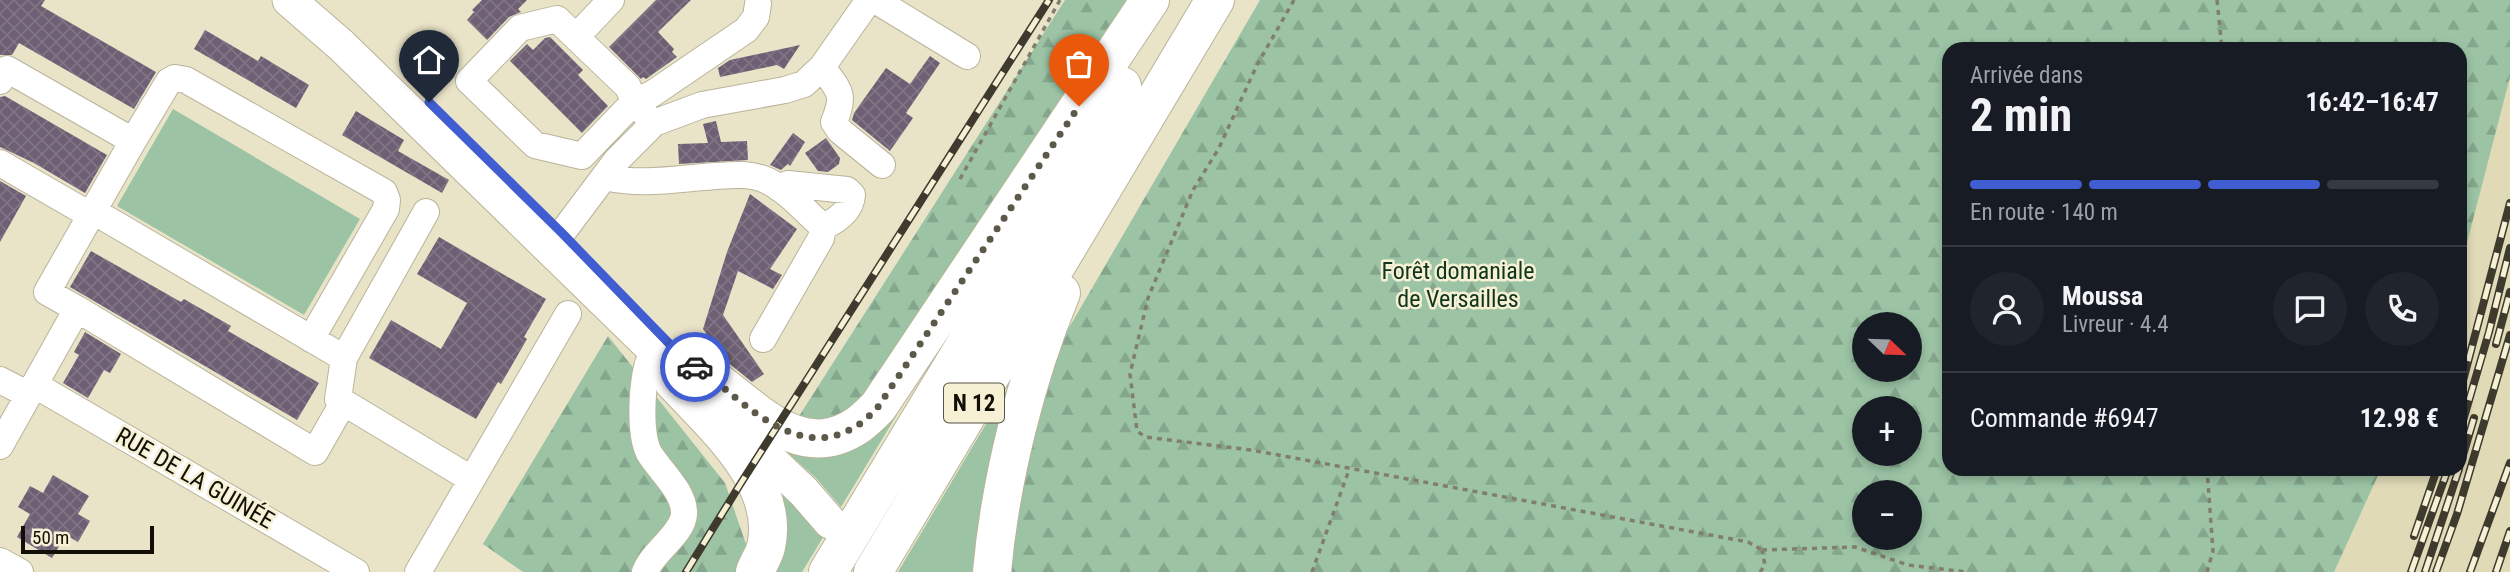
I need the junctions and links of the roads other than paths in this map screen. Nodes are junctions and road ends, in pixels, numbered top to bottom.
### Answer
1 (289, 0) edge
2 (322, 0) edge
3 (611, 0) edge
4 (869, 0) edge
5 (876, 0) edge
6 (1150, 0) edge
7 (1174, 0) edge
8 (1215, 0) edge
9 (757, 1) edge
10 (576, 37) junction
11 (967, 56) dead end
12 (822, 67) junction
13 (0, 81) edge
14 (634, 102) junction
15 (654, 123) junction
16 (132, 141) junction
17 (0, 163) edge
18 (883, 165) dead end
19 (605, 177) junction
20 (779, 188) junction
21 (426, 212) dead end
22 (91, 213) junction
23 (823, 227) junction
24 (562, 233) junction
25 (1076, 234) junction
26 (76, 310) junction
27 (568, 314) dead end
28 (311, 339) junction
29 (764, 339) dead end
30 (344, 358) junction
31 (670, 361) junction
32 (0, 380) edge
33 (32, 390) junction
34 (343, 403) junction
35 (0, 446) edge
36 (471, 479) junction
37 (834, 515) dead end
38 (0, 561) edge
39 (20, 572) edge
40 (356, 572) edge
41 (418, 572) edge
42 (645, 572) edge
43 (755, 572) edge
44 (828, 572) edge
45 (873, 572) edge
46 (992, 572) edge

1 - 31 main road
2 - 24 main road
3 - 10 lane
4 - 12 lane
5 - 11 lane
6 - 31 highway
7 - 44 highway, N 12
8 - 25 highway, N 12
9 - 14 lane
10 - 14 lane
10 - 14 lane
12 - 15 lane
12 - 18 lane
13 - 16 lane
14 - 15 lane
15 - 19 lane
16 - 22 lane
16 - 28 lane
17 - 22 lane
19 - 20 lane
19 - 24 lane
20 - 23 lane
20 - 23 lane
21 - 30 lane
22 - 26 lane
22 - 28 lane
23 - 29 lane
24 - 31 main road
25 - 45 highway, N 12
25 - 46 highway
26 - 33 lane
26 - 34 lane
27 - 36 lane
28 - 30 lane
30 - 34 lane
31 - 37 main road
31 - 42 lane
31 - 43 highway
32 - 33 lane, RUE DE LA GUINÉE
33 - 35 lane
33 - 40 lane, RUE DE LA GUINÉE
34 - 36 lane
36 - 41 lane
38 - 39 lane

